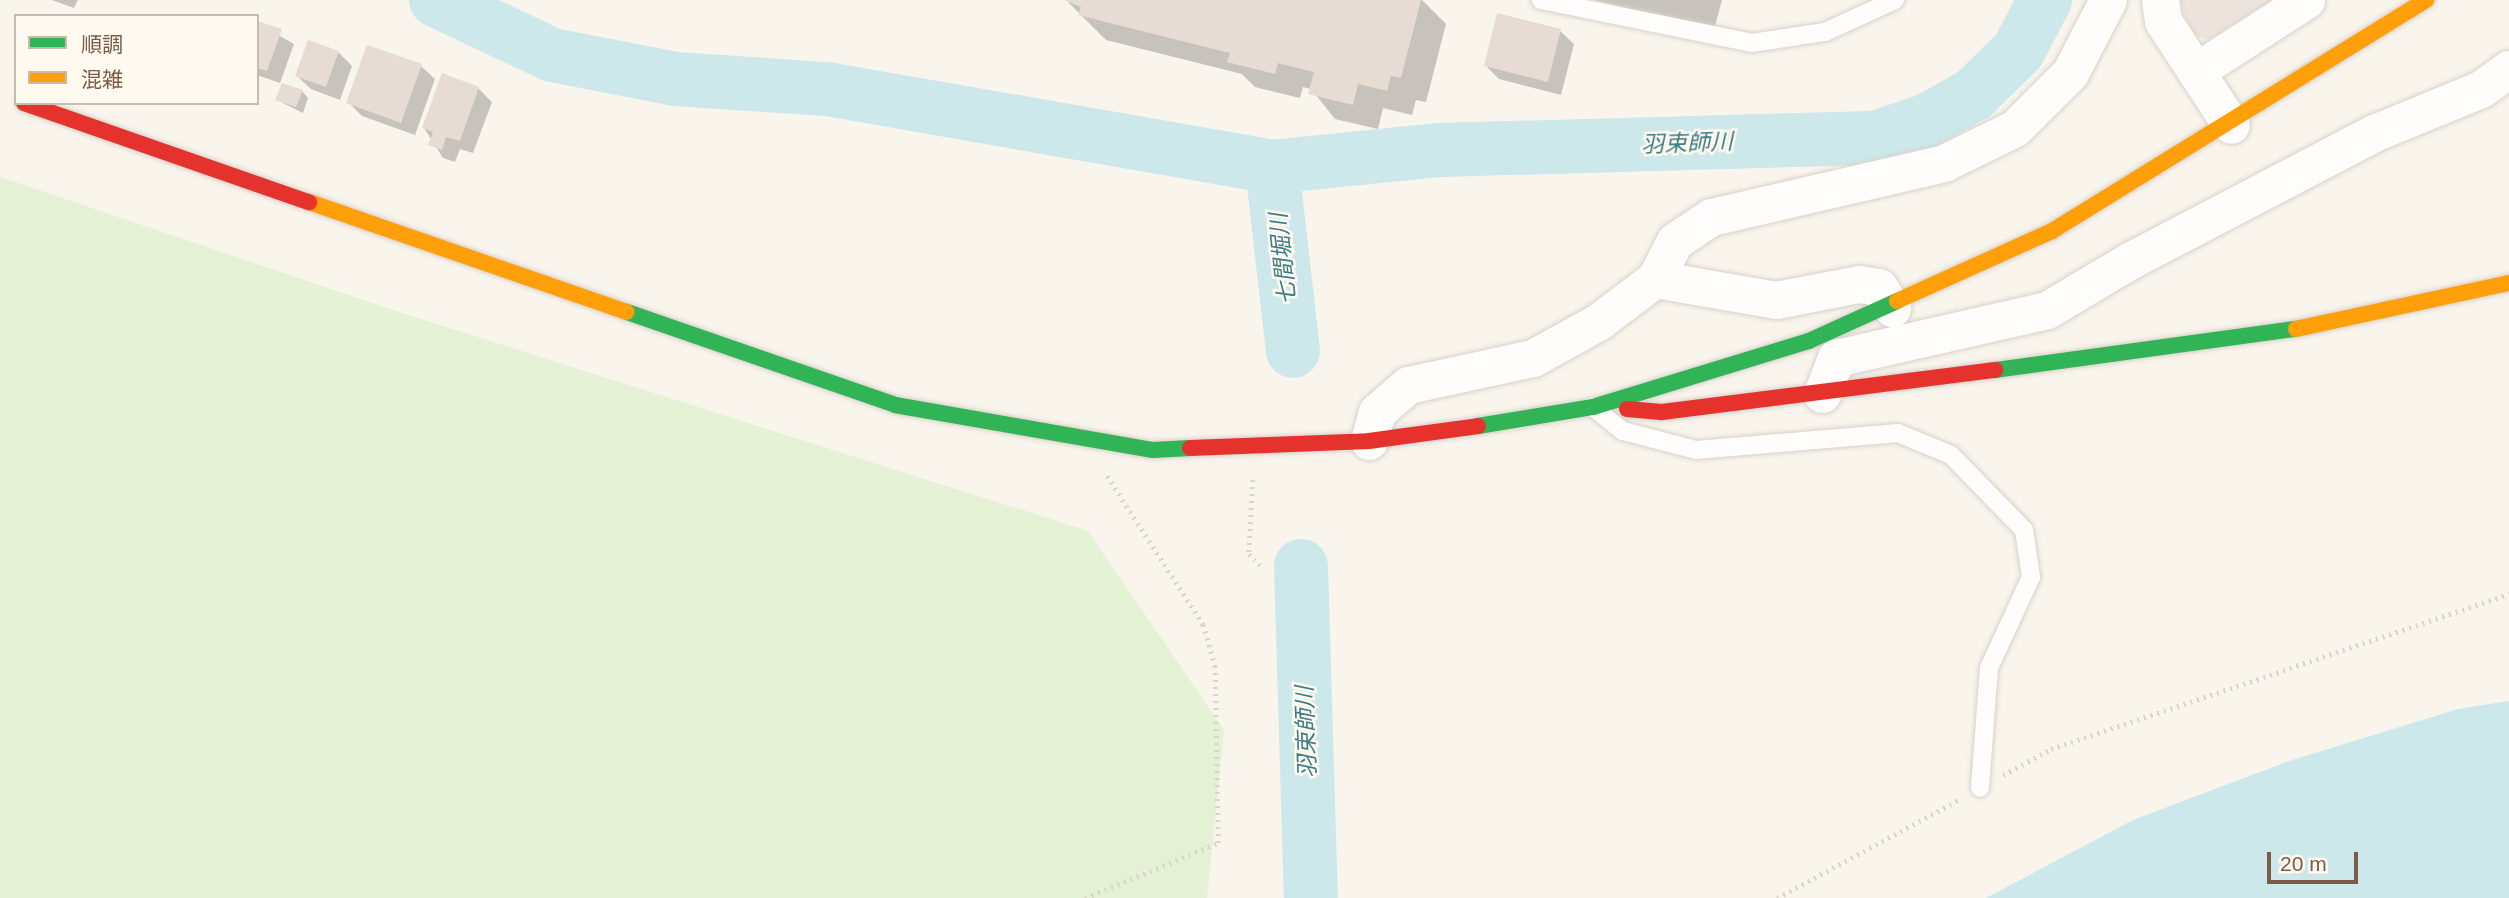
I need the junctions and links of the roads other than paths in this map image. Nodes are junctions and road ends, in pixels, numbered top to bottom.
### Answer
1 (1541, 0) edge
2 (1895, 0) edge
3 (2108, 0) edge
4 (2160, 0) edge
5 (2306, 0) edge
6 (2426, 0) edge
7 (2509, 69) edge
8 (2196, 71) junction
9 (30, 105) edge
10 (2231, 125) junction
11 (1655, 279) junction
12 (2509, 283) edge
13 (1892, 308) junction
14 (1822, 394) junction
15 (1593, 407) junction
16 (1369, 441) junction
17 (1980, 788) road end

1 - 2 lane
3 - 11 street
4 - 8 street
5 - 8 street
6 - 10 street
7 - 14 street
8 - 10 street
9 - 16 street
10 - 13 street
11 - 13 street
11 - 16 street
12 - 14 street
13 - 15 street
14 - 15 street
15 - 16 street
15 - 17 lane

